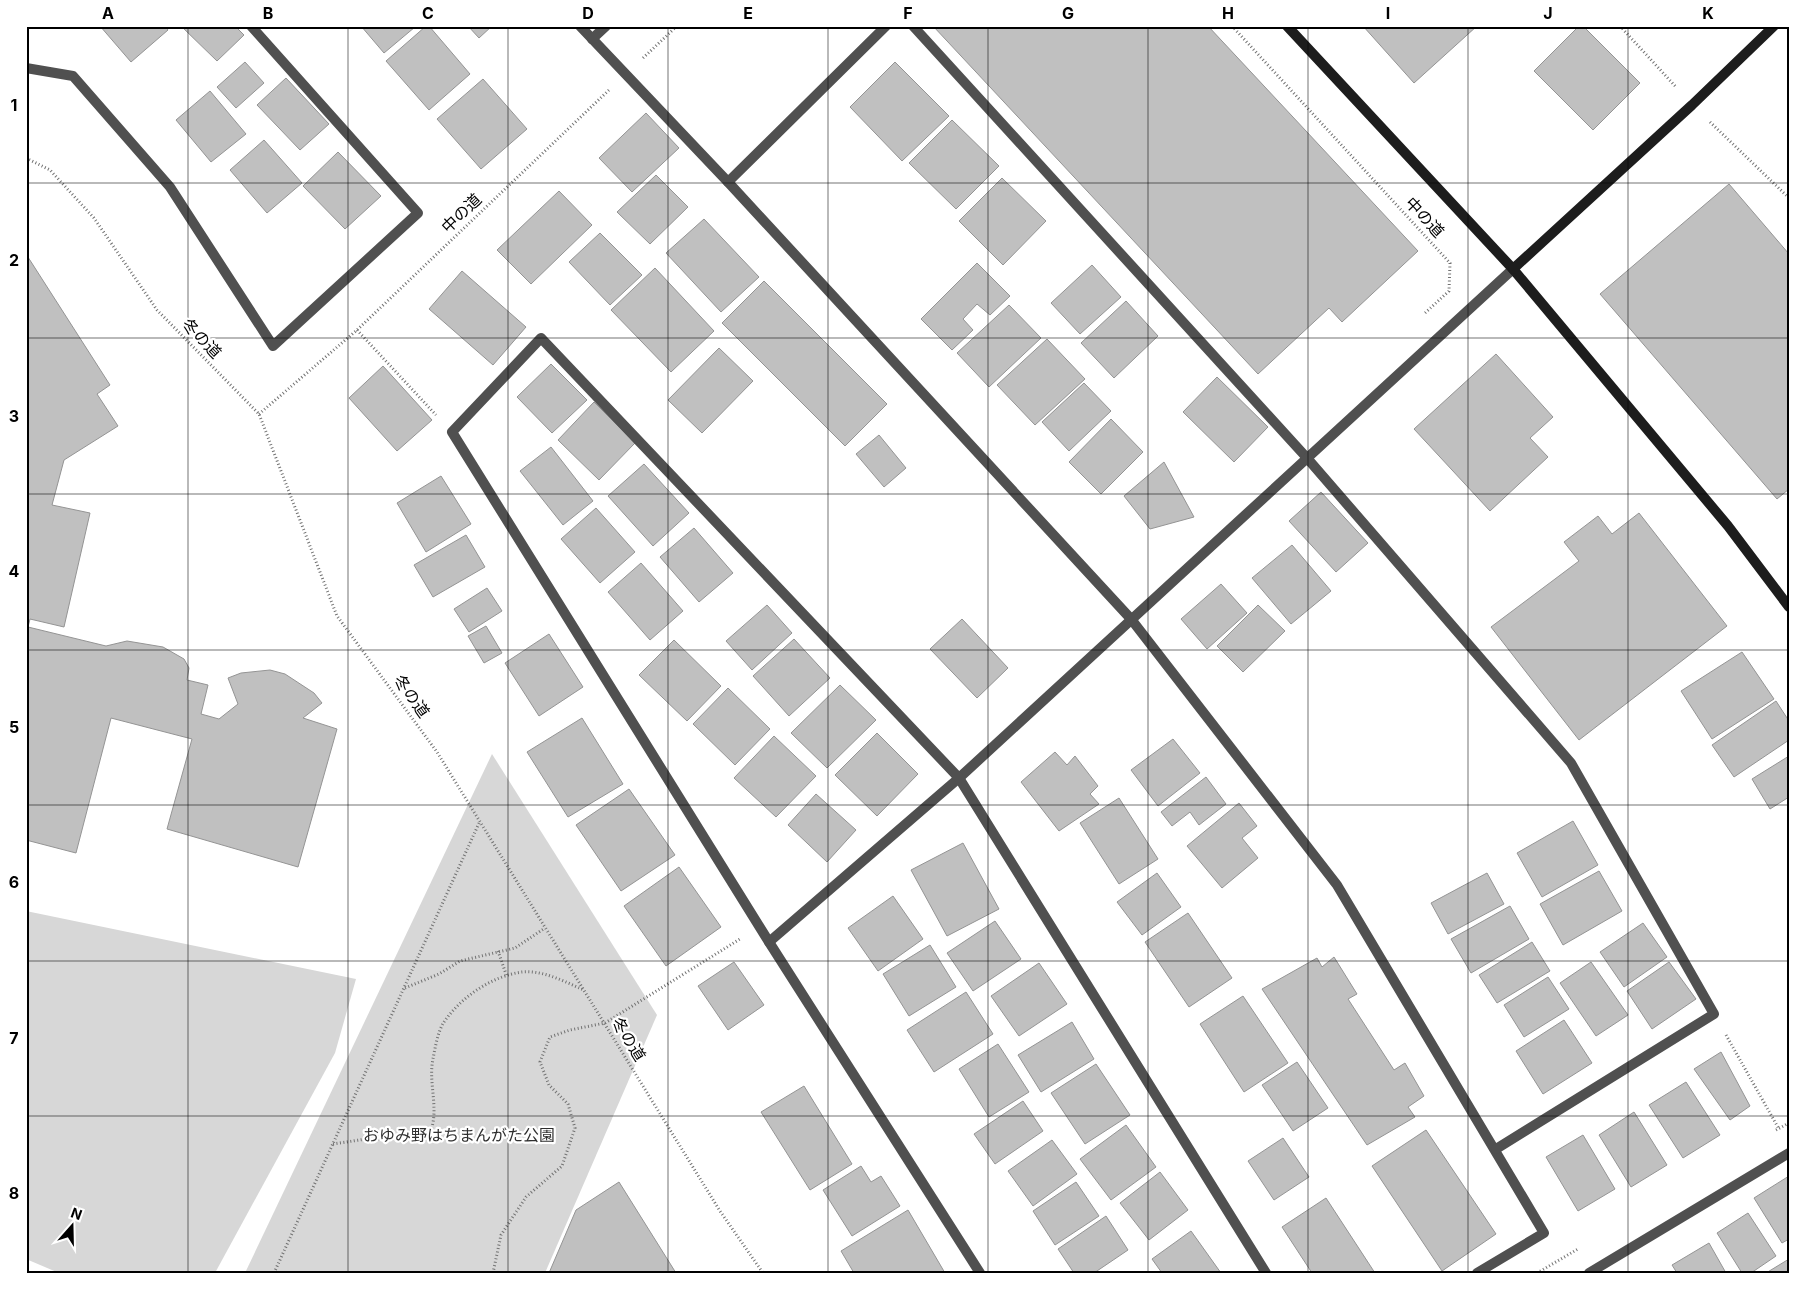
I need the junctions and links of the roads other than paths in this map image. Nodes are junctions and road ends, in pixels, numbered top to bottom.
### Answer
1 (251, 26) edge
2 (580, 26) edge
3 (606, 26) edge
4 (886, 26) edge
5 (913, 26) edge
6 (1287, 26) edge
7 (1774, 26) edge
8 (592, 39) junction
9 (26, 68) edge
10 (728, 182) junction
11 (1513, 269) junction
12 (1307, 458) junction
13 (1789, 607) edge
14 (1131, 619) junction
15 (959, 778) junction
16 (769, 942) junction
17 (1496, 1149) junction
18 (1789, 1153) edge
19 (980, 1273) edge
20 (1266, 1273) edge
21 (1477, 1273) edge
22 (1589, 1273) edge

1 - 9 street
2 - 8 street
3 - 8 street
4 - 10 street
5 - 12 street
6 - 11 street
7 - 11 street
8 - 10 street
10 - 14 street
11 - 12 street
11 - 13 street
12 - 14 street
12 - 17 street
14 - 15 street
14 - 17 street
15 - 16 street
15 - 16 street
15 - 20 street
16 - 19 street
17 - 21 street
18 - 22 street

